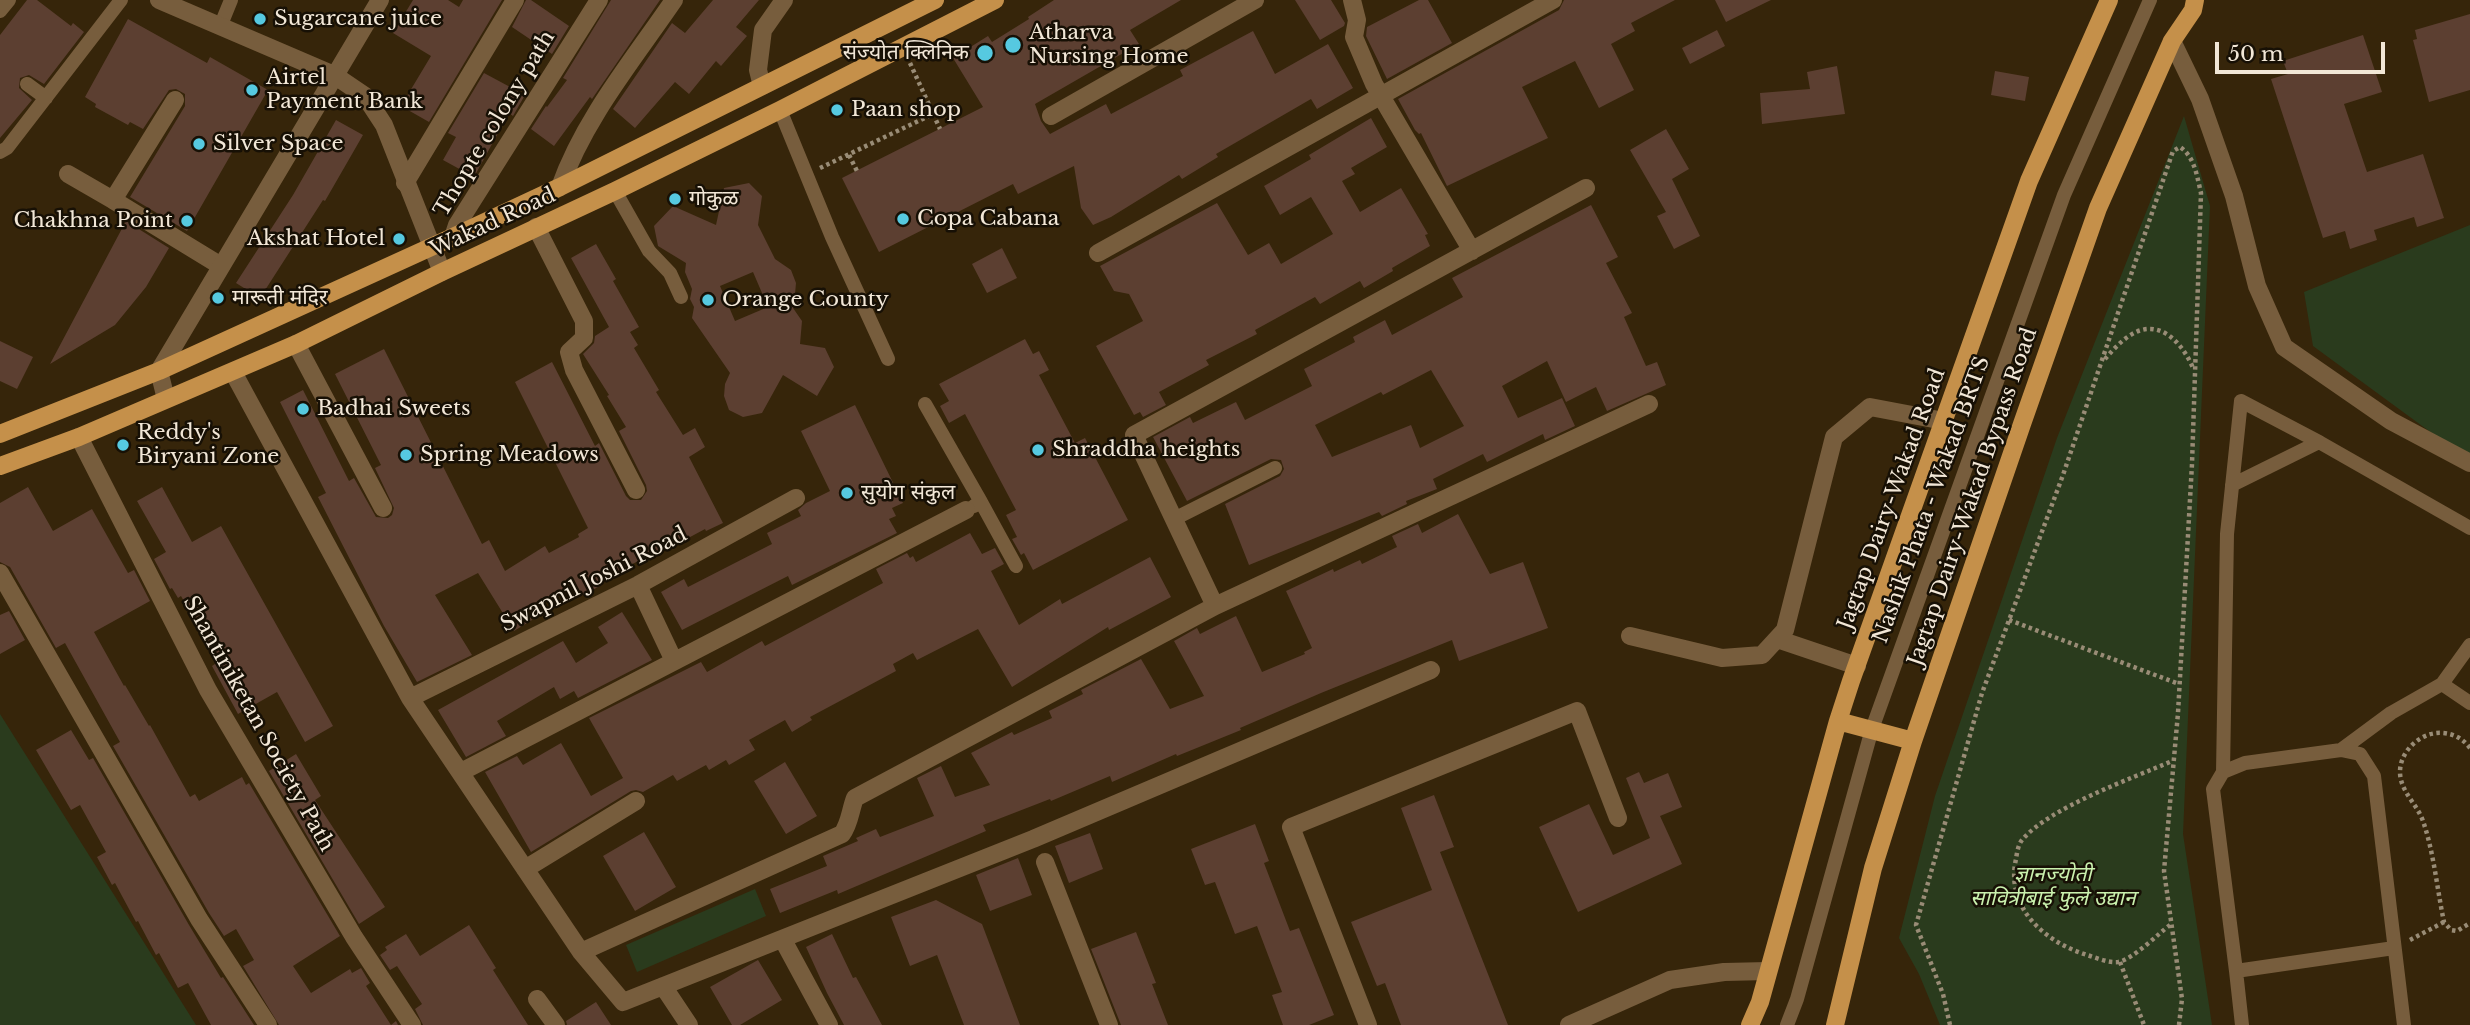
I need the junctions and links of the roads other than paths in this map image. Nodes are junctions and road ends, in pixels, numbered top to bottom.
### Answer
1 (9, 0) edge
2 (121, 0) edge
3 (159, 0) edge
4 (231, 0) edge
5 (380, 0) edge
6 (515, 0) edge
7 (599, 0) edge
8 (674, 0) edge
9 (783, 0) edge
10 (935, 0) edge
11 (995, 0) edge
12 (1255, 0) edge
13 (1352, 0) edge
14 (1553, 0) edge
15 (2109, 0) edge
16 (2150, 0) edge
17 (2195, 0) edge
18 (0, 11) edge
19 (220, 27) junction
20 (2172, 41) junction
21 (334, 75) junction
22 (27, 84) dead end
23 (762, 86) junction
24 (1381, 96) junction
25 (46, 98) junction
26 (175, 100) dead end
27 (779, 110) junction
28 (1051, 116) dead end
29 (0, 152) edge
30 (68, 174) dead end
31 (405, 183) junction
32 (560, 187) junction
33 (1587, 188) dead end
34 (615, 191) junction
35 (113, 200) junction
36 (536, 228) junction
37 (453, 237) junction
38 (431, 247) junction
39 (1472, 251) junction
40 (1098, 253) dead end
41 (221, 266) junction
42 (442, 272) junction
43 (681, 297) dead end
44 (296, 345) junction
45 (888, 359) dead end
46 (159, 371) junction
47 (233, 372) junction
48 (166, 399) junction
49 (925, 404) dead end
50 (1649, 404) dead end
51 (1944, 421) junction
52 (0, 434) edge
53 (79, 437) junction
54 (2319, 442) junction
55 (2470, 463) edge
56 (0, 466) edge
57 (1275, 468) dead end
58 (2232, 485) junction
59 (636, 490) dead end
60 (796, 498) dead end
61 (974, 506) junction
62 (383, 509) dead end
63 (1174, 519) junction
64 (2470, 528) edge
65 (1016, 566) dead end
66 (0, 573) edge
67 (638, 585) junction
68 (1215, 606) junction
69 (1630, 636) dead end
70 (1777, 639) junction
71 (2470, 645) edge
72 (674, 661) junction
73 (1857, 666) junction
74 (1431, 670) dead end
75 (2442, 684) junction
76 (410, 698) junction
77 (2470, 703) edge
78 (1838, 721) junction
79 (1872, 729) junction
80 (1913, 741) junction
81 (2341, 750) junction
82 (461, 772) junction
83 (2223, 772) junction
84 (636, 801) dead end
85 (1618, 818) dead end
86 (1045, 862) dead end
87 (526, 869) junction
88 (783, 940) junction
89 (2394, 948) junction
90 (580, 952) junction
91 (1768, 971) junction
92 (2236, 971) junction
93 (663, 986) junction
94 (537, 999) dead end
95 (268, 1025) edge
96 (412, 1025) edge
97 (556, 1025) edge
98 (689, 1025) edge
99 (829, 1025) edge
100 (1109, 1025) edge
101 (1368, 1025) edge
102 (1569, 1025) edge
103 (1750, 1025) edge
104 (1787, 1025) edge
105 (1835, 1025) edge
106 (2242, 1025) edge
107 (2404, 1025) edge

1 - 18 lane
2 - 25 lane
3 - 19 street
4 - 19 lane
5 - 21 street
6 - 31 street
7 - 37 street, Thopte colony path
8 - 32 street
9 - 23 street
10 - 23 main road, Wakad Road
11 - 27 main road, Wakad Road
12 - 28 street
13 - 24 street
14 - 24 street
15 - 51 main road, Jagtap Dairy-Wakad Road
16 - 79 lane, Nashik Phata - Wakad BRTS
17 - 20 main road, Jagtap Dairy-Wakad Bypass Road
19 - 21 street
20 - 55 street
20 - 80 main road, Jagtap Dairy-Wakad Bypass Road
21 - 31 street
21 - 41 street
22 - 25 lane
23 - 32 main road, Wakad Road
24 - 39 street
24 - 40 street
25 - 29 lane
26 - 35 street
27 - 34 main road, Wakad Road
27 - 45 lane
30 - 35 street
31 - 38 street
32 - 37 main road, Wakad Road
33 - 39 street
34 - 36 main road, Wakad Road
34 - 43 lane
35 - 41 street
36 - 42 main road, Wakad Road
36 - 59 street
37 - 38 main road, Wakad Road
38 - 42 street
38 - 46 main road, Wakad Road
39 - 63 street
41 - 46 street
42 - 44 main road, Wakad Road
44 - 47 main road, Wakad Road
44 - 62 street
46 - 48 street
46 - 52 main road, Wakad Road
47 - 48 main road, Wakad Road
47 - 76 street
48 - 53 main road, Wakad Road
49 - 61 lane
50 - 68 street
51 - 70 street
51 - 73 main road, Jagtap Dairy-Wakad Road
53 - 56 main road, Wakad Road
53 - 96 street, Shantiniketan Society Path
54 - 58 lane
54 - 58 lane
54 - 64 lane
57 - 63 lane
58 - 83 lane
60 - 67 street, Swapnil Joshi Road
61 - 65 lane
61 - 72 street
63 - 68 street
66 - 95 street
67 - 72 street
67 - 76 street, Swapnil Joshi Road
68 - 90 street
69 - 70 street
70 - 73 street
71 - 75 lane
72 - 82 street
73 - 78 main road, Jagtap Dairy-Wakad Road
74 - 88 street
75 - 77 lane
75 - 81 lane
76 - 82 street
78 - 79 main road
78 - 91 main road, Jagtap Dairy-Wakad Road
79 - 80 main road
79 - 104 lane, Nashik Phata - Wakad BRTS
80 - 105 main road, Jagtap Dairy-Wakad Bypass Road
81 - 83 lane
81 - 89 lane
82 - 87 street
83 - 92 lane
84 - 87 street
85 - 101 street
86 - 100 street
87 - 90 street
88 - 93 street
88 - 99 street
89 - 92 lane
89 - 107 lane
90 - 93 street
91 - 102 street
91 - 103 main road, Jagtap Dairy-Wakad Road
92 - 106 lane
93 - 98 street
94 - 97 street

